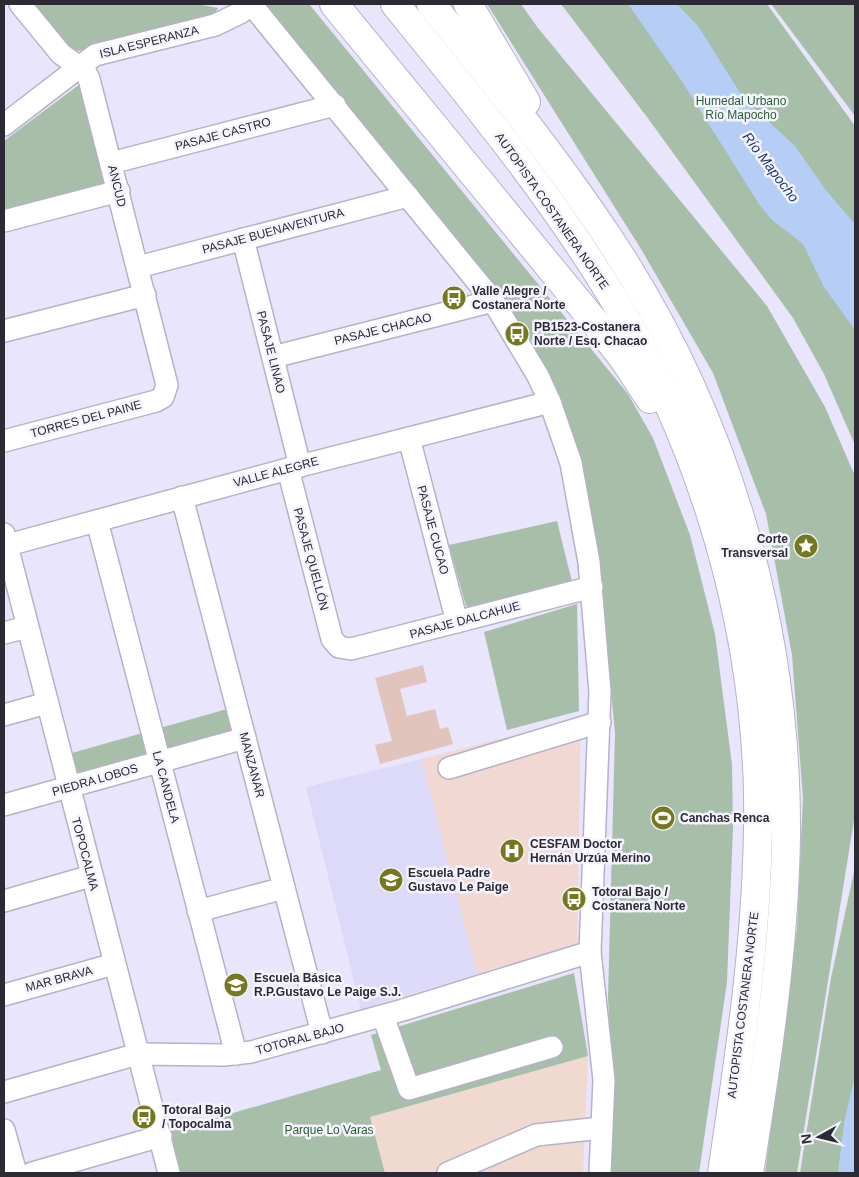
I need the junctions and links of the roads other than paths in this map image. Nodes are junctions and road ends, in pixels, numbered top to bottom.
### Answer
1 (20, 4) edge
2 (250, 4) edge
3 (334, 4) edge
4 (396, 4) edge
5 (431, 4) edge
6 (468, 4) edge
7 (78, 67) junction
8 (334, 105) junction
9 (4, 125) edge
10 (111, 163) junction
11 (569, 182) junction
12 (119, 191) junction
13 (408, 196) junction
14 (4, 221) edge
15 (243, 239) junction
16 (138, 267) junction
17 (145, 294) junction
18 (493, 301) junction
19 (4, 331) edge
20 (273, 358) junction
21 (166, 393) joint
22 (550, 402) junction
23 (409, 438) junction
24 (4, 441) edge
25 (294, 467) junction
26 (704, 493) junction
27 (182, 497) junction
28 (97, 521) junction
29 (5, 542) edge
30 (592, 587) junction
31 (457, 622) junction
32 (27, 627) junction
33 (4, 633) edge
34 (339, 648) joint
35 (47, 703) junction
36 (4, 715) edge
37 (600, 722) junction
38 (245, 738) junction
39 (160, 762) junction
40 (449, 768) dead end
41 (68, 788) junction
42 (4, 805) edge
43 (91, 876) junction
44 (284, 888) junction
45 (4, 901) edge
46 (198, 910) junction
47 (590, 952) junction
48 (114, 964) junction
49 (4, 995) edge
50 (383, 1016) junction
51 (322, 1033) junction
52 (552, 1046) dead end
53 (138, 1054) junction
54 (236, 1054) junction
55 (4, 1092) edge
56 (601, 1128) junction
57 (4, 1130) edge
58 (161, 1136) junction
59 (16, 1173) edge
60 (32, 1173) edge
61 (169, 1173) edge
62 (448, 1173) edge
63 (600, 1173) edge
64 (722, 1173) edge
65 (749, 1173) edge

1 - 7 street, ANCUD
2 - 7 street, ISLA ESPERANZA
2 - 8 street
3 - 26 highway
4 - 26 highway, AUTOPISTA COSTANERA NORTE
5 - 11 highway
6 - 11 highway
7 - 9 street, ISLA ESPERANZA
7 - 10 street, ANCUD
8 - 10 street, PASAJE CASTRO
8 - 13 street
10 - 12 street, ANCUD
11 - 65 highway
12 - 14 street
12 - 16 street, ANCUD
13 - 15 street, PASAJE BUENAVENTURA
13 - 18 street
15 - 16 street, PASAJE BUENAVENTURA
15 - 20 street, PASAJE LINAO
16 - 17 street, ANCUD
17 - 19 street
17 - 21 street, ANCUD
18 - 20 street, PASAJE CHACAO
18 - 22 street
20 - 25 street, PASAJE LINAO
21 - 24 street, TORRES DEL PAINE
22 - 23 street, VALLE ALEGRE
22 - 30 street
23 - 25 street, VALLE ALEGRE
23 - 31 street, PASAJE CUCAO
25 - 27 street, VALLE ALEGRE
25 - 34 street, PASAJE QUELLÓN
26 - 64 highway, AUTOPISTA COSTANERA NORTE
27 - 28 street, VALLE ALEGRE
27 - 38 street, MANZANAR
28 - 29 street, VALLE ALEGRE
28 - 39 street, LA CANDELA
29 - 32 street, TOPOCALMA
30 - 31 street, PASAJE DALCAHUE
30 - 37 street
31 - 34 street, PASAJE DALCAHUE
32 - 33 street
32 - 35 street, TOPOCALMA
35 - 36 street
35 - 41 street, TOPOCALMA
37 - 40 street
37 - 47 street
38 - 39 street, PIEDRA LOBOS
38 - 44 street, MANZANAR
39 - 41 street, PIEDRA LOBOS
39 - 46 street, LA CANDELA
41 - 42 street, PIEDRA LOBOS
41 - 43 street, TOPOCALMA
43 - 45 street
43 - 48 street, TOPOCALMA
44 - 46 street
44 - 51 street, MANZANAR
46 - 54 street, LA CANDELA
47 - 50 street, TOTORAL BAJO
47 - 56 street
48 - 49 street, MAR BRAVA
48 - 53 street, TOPOCALMA
50 - 51 street, TOTORAL BAJO
50 - 52 street
51 - 54 street, TOTORAL BAJO
53 - 54 street, TOTORAL BAJO
53 - 55 street, TOTORAL BAJO
53 - 58 street, TOPOCALMA
56 - 62 street
56 - 63 street
57 - 59 street
58 - 60 street
58 - 61 street, TOPOCALMA

